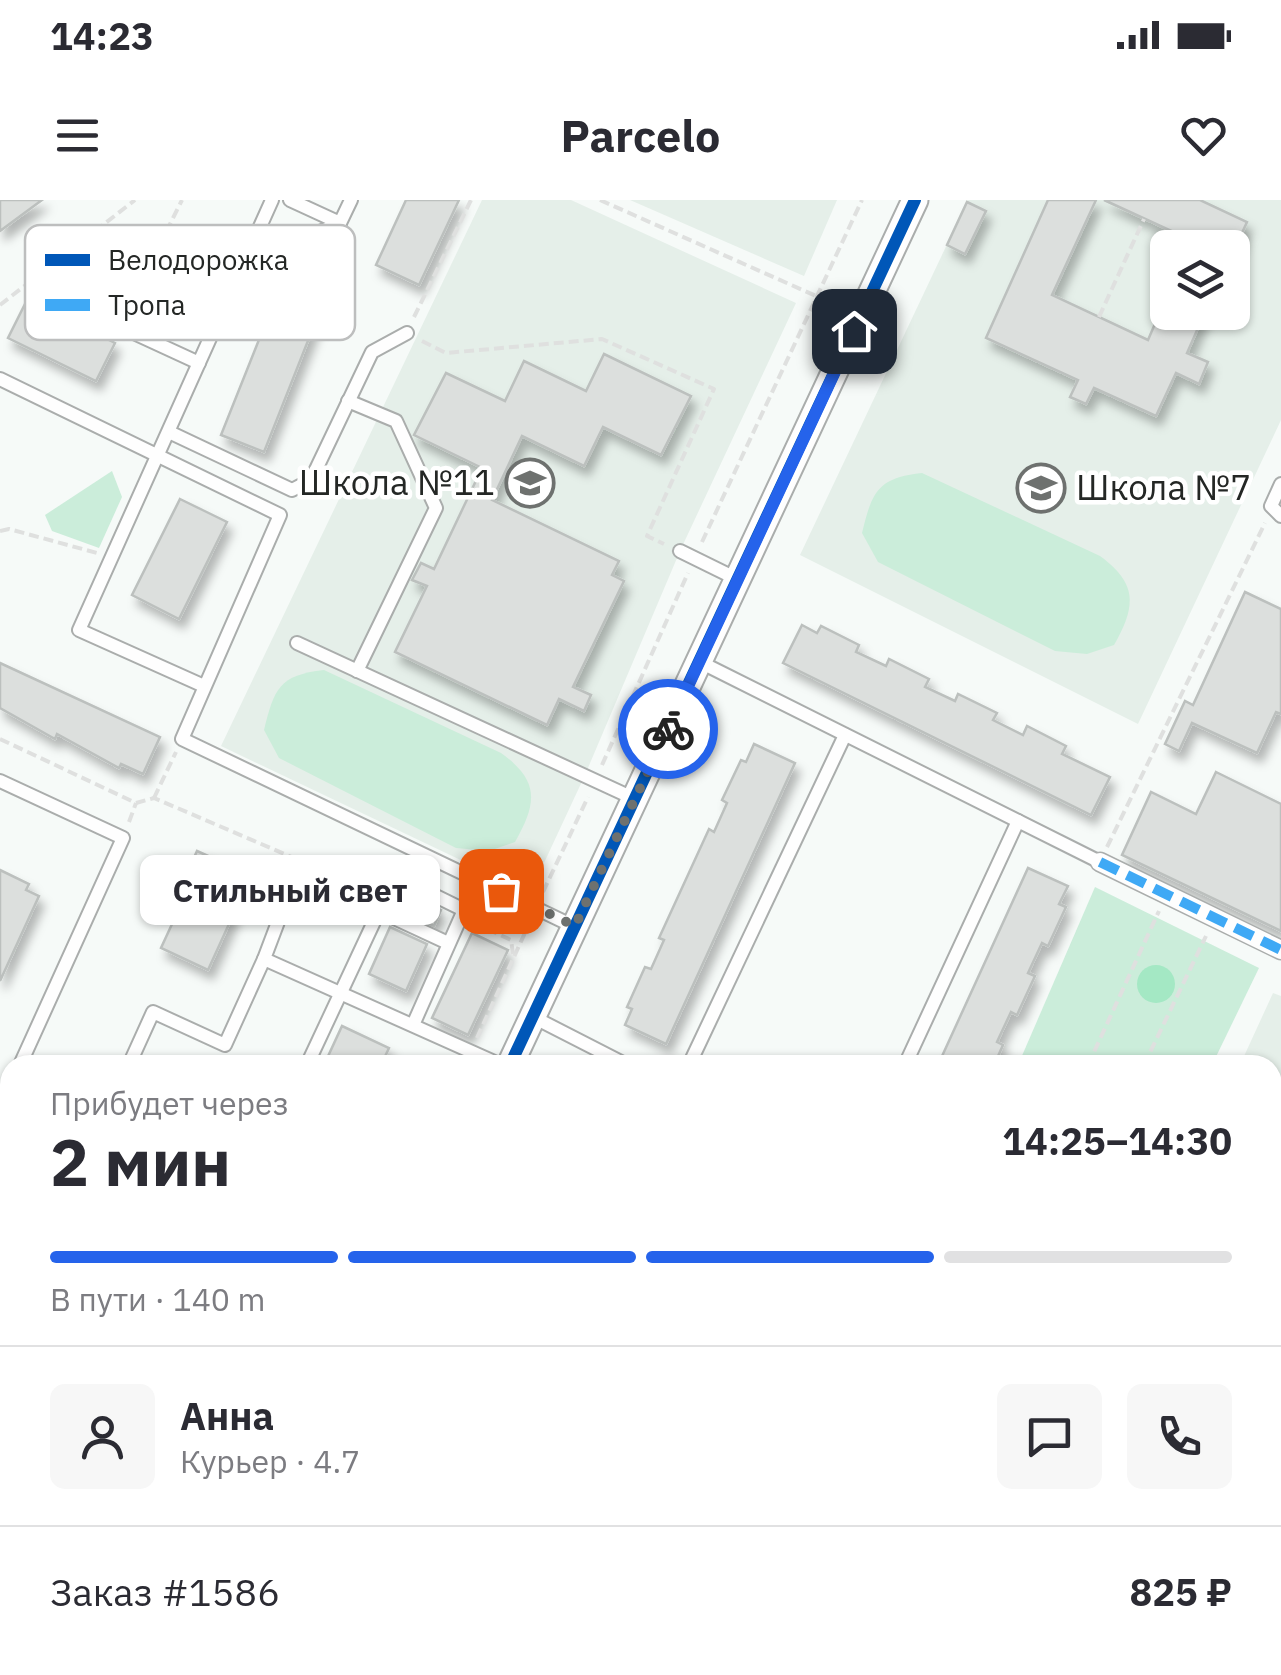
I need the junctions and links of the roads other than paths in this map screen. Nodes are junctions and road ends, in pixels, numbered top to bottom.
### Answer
1 (272, 200) edge
2 (290, 200) edge
3 (350, 200) edge
4 (915, 200) edge
5 (340, 222) junction
6 (261, 225) edge
7 (333, 225) edge
8 (407, 333) road end
9 (148, 340) edge
10 (210, 340) edge
11 (199, 364) junction
12 (0, 380) edge
13 (348, 401) junction
14 (169, 432) junction
15 (158, 456) junction
16 (1281, 484) edge
17 (1276, 513) edge
18 (680, 551) road end
19 (739, 580) junction
20 (297, 643) dead end
21 (700, 662) junction
22 (357, 670) junction
23 (204, 686) junction
24 (845, 735) junction
25 (0, 782) edge
26 (635, 799) junction
27 (1018, 821) junction
28 (1100, 862) joint
29 (379, 911) junction
30 (281, 914) dead end
31 (575, 926) junction
32 (448, 943) junction
33 (1281, 950) edge
34 (264, 960) junction
35 (340, 993) junction
36 (532, 1017) junction
37 (413, 1026) junction
38 (25, 1055) edge
39 (133, 1055) edge
40 (312, 1055) edge
41 (480, 1055) edge
42 (515, 1055) edge
43 (606, 1055) edge
44 (695, 1055) edge
45 (910, 1055) edge

1 - 6 lane
2 - 5 lane
3 - 5 lane
4 - 19 street
5 - 7 lane
8 - 13 lane
9 - 11 lane
10 - 11 lane
11 - 14 lane
12 - 15 lane
13 - 14 lane
13 - 22 lane
14 - 15 lane
15 - 23 lane
15 - 23 lane
16 - 17 lane
18 - 19 lane
19 - 21 street
20 - 22 lane
21 - 24 lane
21 - 26 street
22 - 26 lane
23 - 31 lane
24 - 27 lane
24 - 44 lane
25 - 38 lane
26 - 31 street
27 - 28 lane
27 - 45 lane
28 - 33 street
29 - 32 lane
29 - 32 lane
29 - 35 lane
30 - 34 lane
31 - 36 street
32 - 37 lane
34 - 35 lane
34 - 39 lane
35 - 37 lane
35 - 40 lane
36 - 42 street
36 - 43 lane
37 - 41 lane

